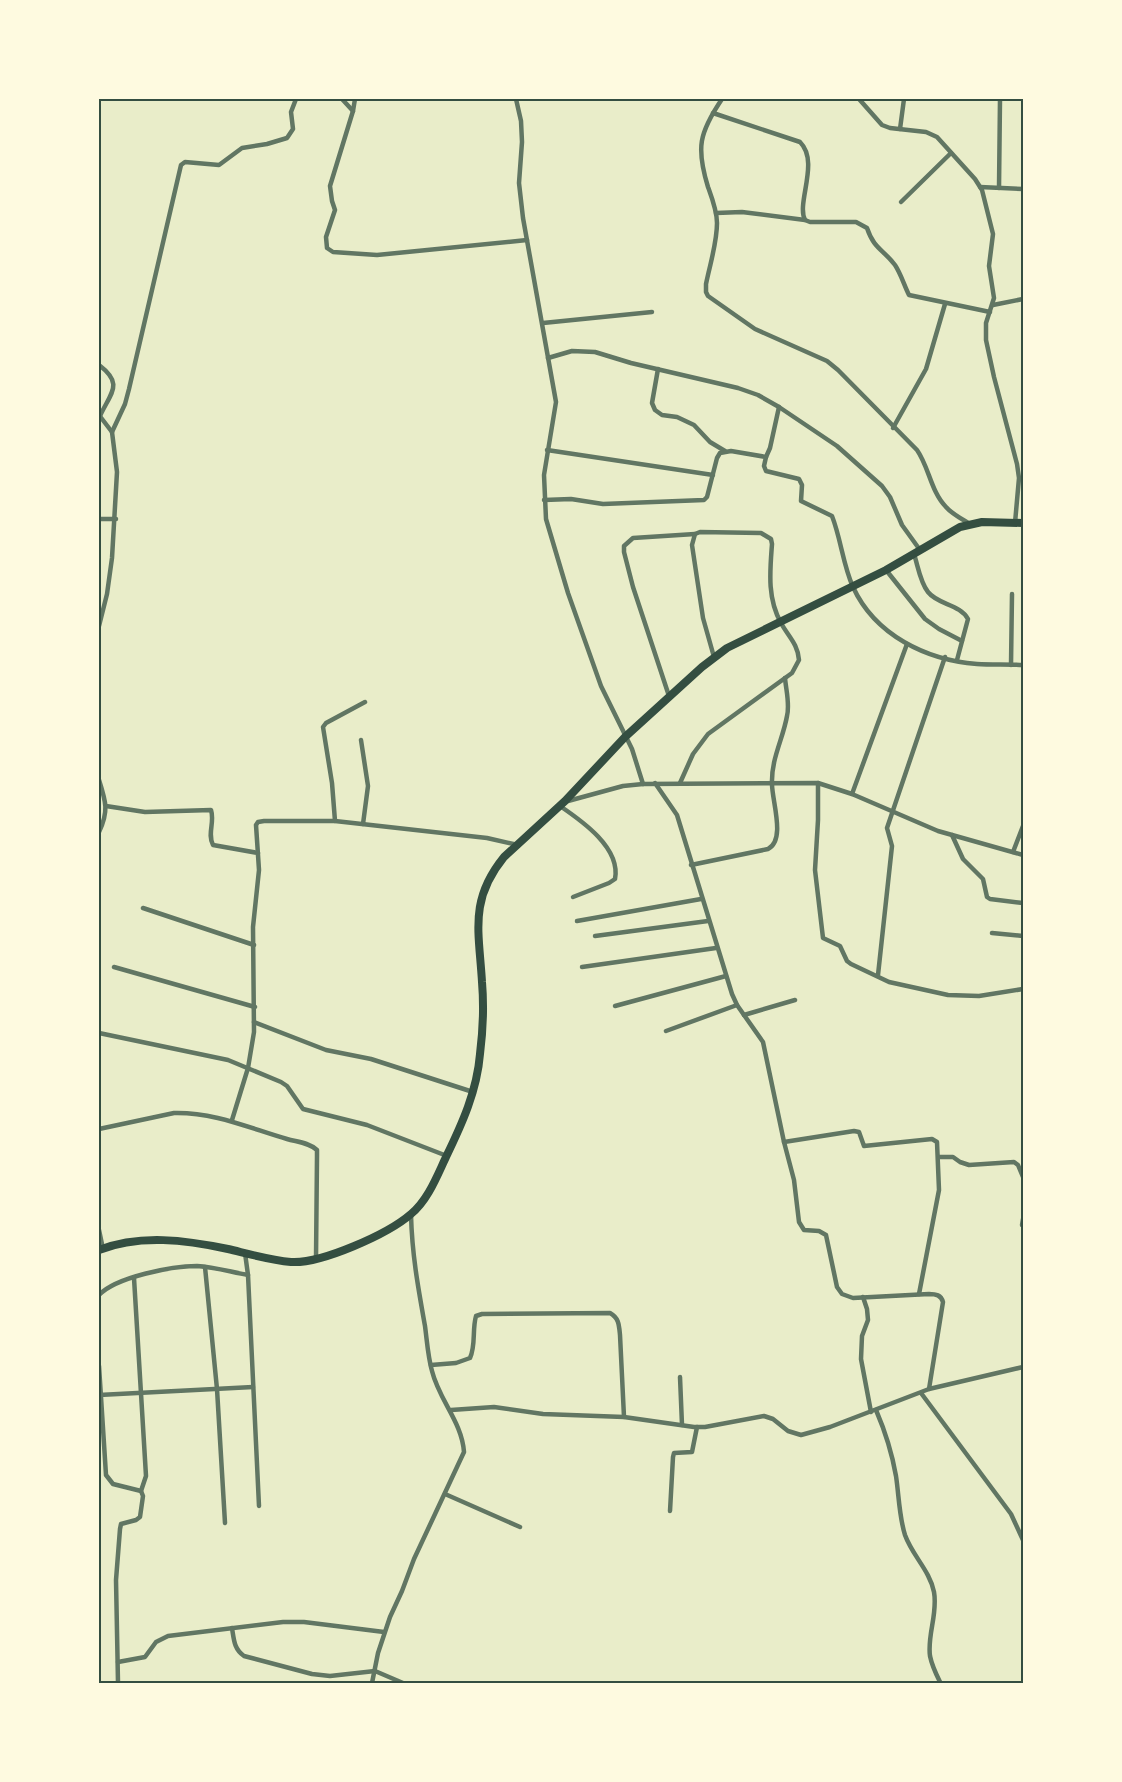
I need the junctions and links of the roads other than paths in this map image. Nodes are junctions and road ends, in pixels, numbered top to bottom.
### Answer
1 (296, 99) edge
2 (342, 99) edge
3 (354, 99) edge
4 (516, 99) edge
5 (722, 99) edge
6 (859, 99) edge
7 (904, 99) edge
8 (1000, 99) edge
9 (353, 111) junction
10 (713, 113) junction
11 (900, 129) junction
12 (951, 153) junction
13 (980, 187) junction
14 (999, 188) junction
15 (1023, 189) edge
16 (901, 202) dead end
17 (716, 213) junction
18 (805, 220) junction
19 (527, 240) junction
20 (1023, 299) edge
21 (945, 304) junction
22 (993, 305) junction
23 (652, 312) dead end
24 (990, 312) junction
25 (543, 323) junction
26 (548, 358) junction
27 (99, 365) edge
28 (658, 369) junction
29 (779, 407) junction
30 (99, 416) edge
31 (893, 428) junction
32 (111, 432) junction
33 (547, 450) junction
34 (725, 451) junction
35 (766, 457) junction
36 (713, 475) junction
37 (544, 500) junction
38 (99, 519) edge
39 (116, 519) junction
40 (1019, 523) edge
41 (970, 524) junction
42 (695, 534) junction
43 (917, 552) junction
44 (886, 570) junction
45 (852, 585) junction
46 (1012, 594) dead end
47 (780, 622) junction
48 (99, 623) edge
49 (962, 641) junction
50 (907, 644) junction
51 (714, 657) junction
52 (945, 657) junction
53 (957, 660) junction
54 (1011, 665) junction
55 (1023, 665) edge
56 (785, 678) junction
57 (669, 696) junction
58 (365, 702) dead end
59 (625, 737) junction
60 (361, 740) dead end
61 (99, 782) edge
62 (655, 783) junction
63 (680, 783) junction
64 (772, 783) junction
65 (818, 783) junction
66 (643, 784) junction
67 (852, 794) junction
68 (562, 804) junction
69 (106, 806) junction
70 (891, 812) junction
71 (99, 815) edge
72 (105, 818) junction
73 (335, 821) junction
74 (363, 824) junction
75 (1023, 826) edge
76 (99, 832) edge
77 (952, 835) junction
78 (518, 844) junction
79 (1013, 852) junction
80 (258, 853) junction
81 (1023, 855) edge
82 (691, 865) junction
83 (573, 897) dead end
84 (701, 899) junction
85 (1023, 903) edge
86 (143, 908) dead end
87 (577, 921) dead end
88 (708, 921) junction
89 (992, 933) dead end
90 (595, 936) dead end
91 (1023, 936) edge
92 (254, 945) junction
93 (716, 948) junction
94 (114, 967) dead end
95 (582, 967) dead end
96 (878, 975) junction
97 (726, 976) junction
98 (1023, 990) edge
99 (795, 1000) dead end
100 (737, 1005) junction
101 (615, 1006) dead end
102 (255, 1007) junction
103 (744, 1015) junction
104 (254, 1022) junction
105 (666, 1031) dead end
106 (99, 1033) edge
107 (248, 1068) junction
108 (473, 1092) junction
109 (232, 1120) junction
110 (99, 1129) edge
111 (784, 1142) junction
112 (447, 1156) junction
113 (939, 1157) junction
114 (1023, 1177) edge
115 (411, 1215) junction
116 (1023, 1219) edge
117 (1022, 1226) dead end
118 (99, 1230) edge
119 (101, 1250) edge
120 (244, 1253) junction
121 (316, 1259) junction
122 (205, 1267) junction
123 (248, 1275) junction
124 (134, 1278) junction
125 (919, 1294) junction
126 (99, 1295) edge
127 (863, 1297) junction
128 (431, 1365) junction
129 (99, 1366) edge
130 (1023, 1367) edge
131 (680, 1377) dead end
132 (253, 1387) junction
133 (217, 1389) junction
134 (929, 1389) junction
135 (142, 1393) junction
136 (921, 1393) junction
137 (100, 1395) edge
138 (451, 1410) junction
139 (873, 1411) junction
140 (624, 1417) junction
141 (682, 1425) junction
142 (697, 1427) junction
143 (141, 1491) junction
144 (445, 1494) junction
145 (259, 1506) dead end
146 (670, 1511) dead end
147 (1023, 1522) edge
148 (225, 1523) dead end
149 (1015, 1523) junction
150 (520, 1527) dead end
151 (1023, 1540) edge
152 (232, 1628) junction
153 (384, 1632) junction
154 (118, 1662) junction
155 (375, 1671) junction
156 (940, 1682) edge
157 (118, 1683) edge
158 (372, 1683) edge
159 (403, 1683) edge

1 - 32 street
2 - 9 street
3 - 9 street
4 - 19 street
5 - 10 street
6 - 11 street
7 - 11 street
8 - 14 street
9 - 19 street
10 - 17 street
10 - 18 street
11 - 12 street
12 - 13 street
12 - 16 street
13 - 14 street
13 - 22 street
14 - 15 street
17 - 18 street
17 - 31 street
18 - 21 street
19 - 25 street
20 - 22 street
21 - 24 street
21 - 31 street
22 - 24 street
23 - 25 street
24 - 40 street
25 - 26 street
26 - 28 street
26 - 33 street
27 - 30 street
28 - 29 street
28 - 34 street
29 - 35 street
29 - 43 street
30 - 32 street
31 - 41 street
32 - 39 street
33 - 36 street
33 - 37 street
34 - 35 street
34 - 36 street
35 - 45 street
36 - 37 street
37 - 59 street
38 - 39 street
39 - 48 street
40 - 41 highway
41 - 43 highway
42 - 47 street
42 - 51 street
42 - 57 street
43 - 44 highway
43 - 49 street
44 - 45 highway
44 - 49 street
45 - 47 highway
45 - 50 street
46 - 54 street
47 - 51 highway
47 - 56 street
49 - 53 street
50 - 52 street
50 - 67 street
51 - 57 highway
52 - 53 street
52 - 70 street
53 - 54 street
54 - 55 street
56 - 63 street
56 - 64 street
57 - 59 highway
58 - 73 street
59 - 66 street
59 - 68 highway
60 - 74 street
61 - 69 street
62 - 63 street
62 - 66 street
62 - 82 street
63 - 64 street
64 - 65 street
64 - 82 street
65 - 67 street
65 - 96 street
66 - 68 street
67 - 70 street
68 - 78 highway
68 - 83 street
69 - 72 street
69 - 80 street
70 - 77 street
70 - 96 street
71 - 72 street
72 - 76 street
73 - 74 street
73 - 80 street
74 - 78 street
75 - 79 street
77 - 79 street
77 - 85 street
78 - 108 highway
79 - 81 street
80 - 92 street
82 - 84 street
84 - 87 street
84 - 88 street
86 - 92 street
88 - 90 street
88 - 93 street
89 - 91 street
92 - 102 street
93 - 95 street
93 - 97 street
94 - 102 street
96 - 98 street
97 - 100 street
97 - 101 street
99 - 103 street
100 - 103 street
100 - 105 street
102 - 104 street
103 - 111 street
104 - 107 street
104 - 108 street
106 - 107 street
107 - 109 street
107 - 112 street
108 - 112 highway
109 - 110 street
109 - 121 street
111 - 113 street
111 - 127 street
112 - 115 highway
113 - 114 street
113 - 125 street
115 - 121 highway
115 - 128 street
116 - 117 street
118 - 119 street
119 - 120 highway
120 - 121 highway
120 - 123 street
122 - 123 street
122 - 124 street
122 - 133 street
123 - 132 street
124 - 126 street
124 - 135 street
125 - 127 street
125 - 134 street
127 - 139 street
128 - 138 street
128 - 140 street
129 - 137 street
130 - 134 street
131 - 141 street
132 - 133 street
132 - 145 street
133 - 135 street
133 - 148 street
134 - 136 street
135 - 137 street
135 - 143 street
136 - 139 street
136 - 149 street
137 - 143 street
138 - 140 street
138 - 144 street
139 - 142 street
139 - 156 street
140 - 141 street
141 - 142 street
142 - 146 street
143 - 154 street
144 - 150 street
144 - 153 street
147 - 149 street
149 - 151 street
152 - 153 street
152 - 154 street
152 - 155 street
153 - 155 street
154 - 157 street
155 - 158 street
155 - 159 street

